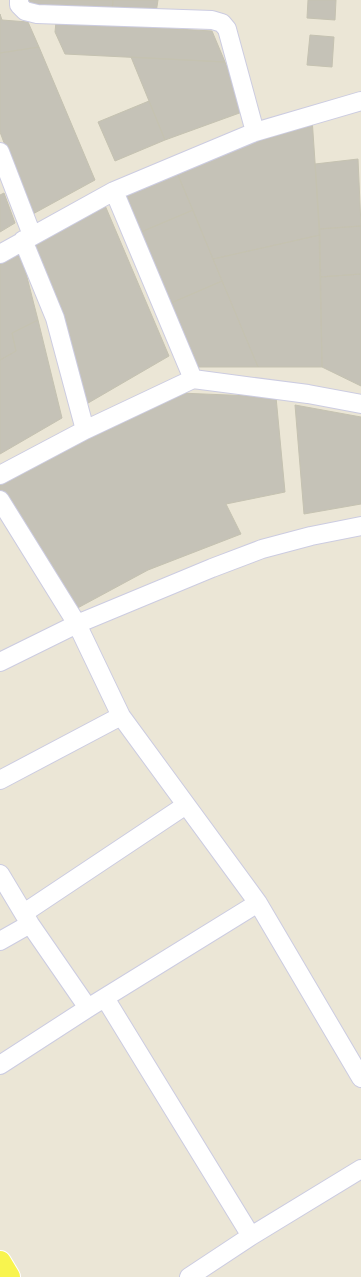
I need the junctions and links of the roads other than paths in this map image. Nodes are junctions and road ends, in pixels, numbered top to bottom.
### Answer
1 (19, 0) edge
2 (361, 101) edge
3 (255, 132) junction
4 (0, 152) edge
5 (114, 191) junction
6 (28, 238) junction
7 (0, 254) edge
8 (193, 378) junction
9 (361, 404) edge
10 (85, 430) junction
11 (0, 475) edge
12 (0, 500) edge
13 (361, 526) edge
14 (77, 624) junction
15 (0, 662) edge
16 (122, 716) junction
17 (0, 780) edge
18 (186, 805) junction
19 (0, 874) edge
20 (258, 903) junction
21 (27, 918) junction
22 (0, 941) edge
23 (105, 998) junction
24 (88, 1008) junction
25 (0, 1065) edge
26 (361, 1078) edge
27 (361, 1169) edge
28 (251, 1236) junction
29 (0, 1262) edge
30 (9, 1277) edge
31 (189, 1277) edge

1 - 3 street
2 - 3 street
3 - 5 street
4 - 6 street
5 - 6 street
5 - 8 street
6 - 7 street
6 - 10 street
8 - 9 street
8 - 10 street
10 - 11 street
12 - 14 street
13 - 14 street
14 - 15 street
14 - 16 street
16 - 17 street
16 - 18 street
18 - 20 street
18 - 21 street
19 - 21 street
20 - 23 street
20 - 26 street
21 - 22 street
21 - 24 street
23 - 24 street
23 - 28 street
24 - 25 street
27 - 28 street
28 - 31 street
29 - 30 main road

